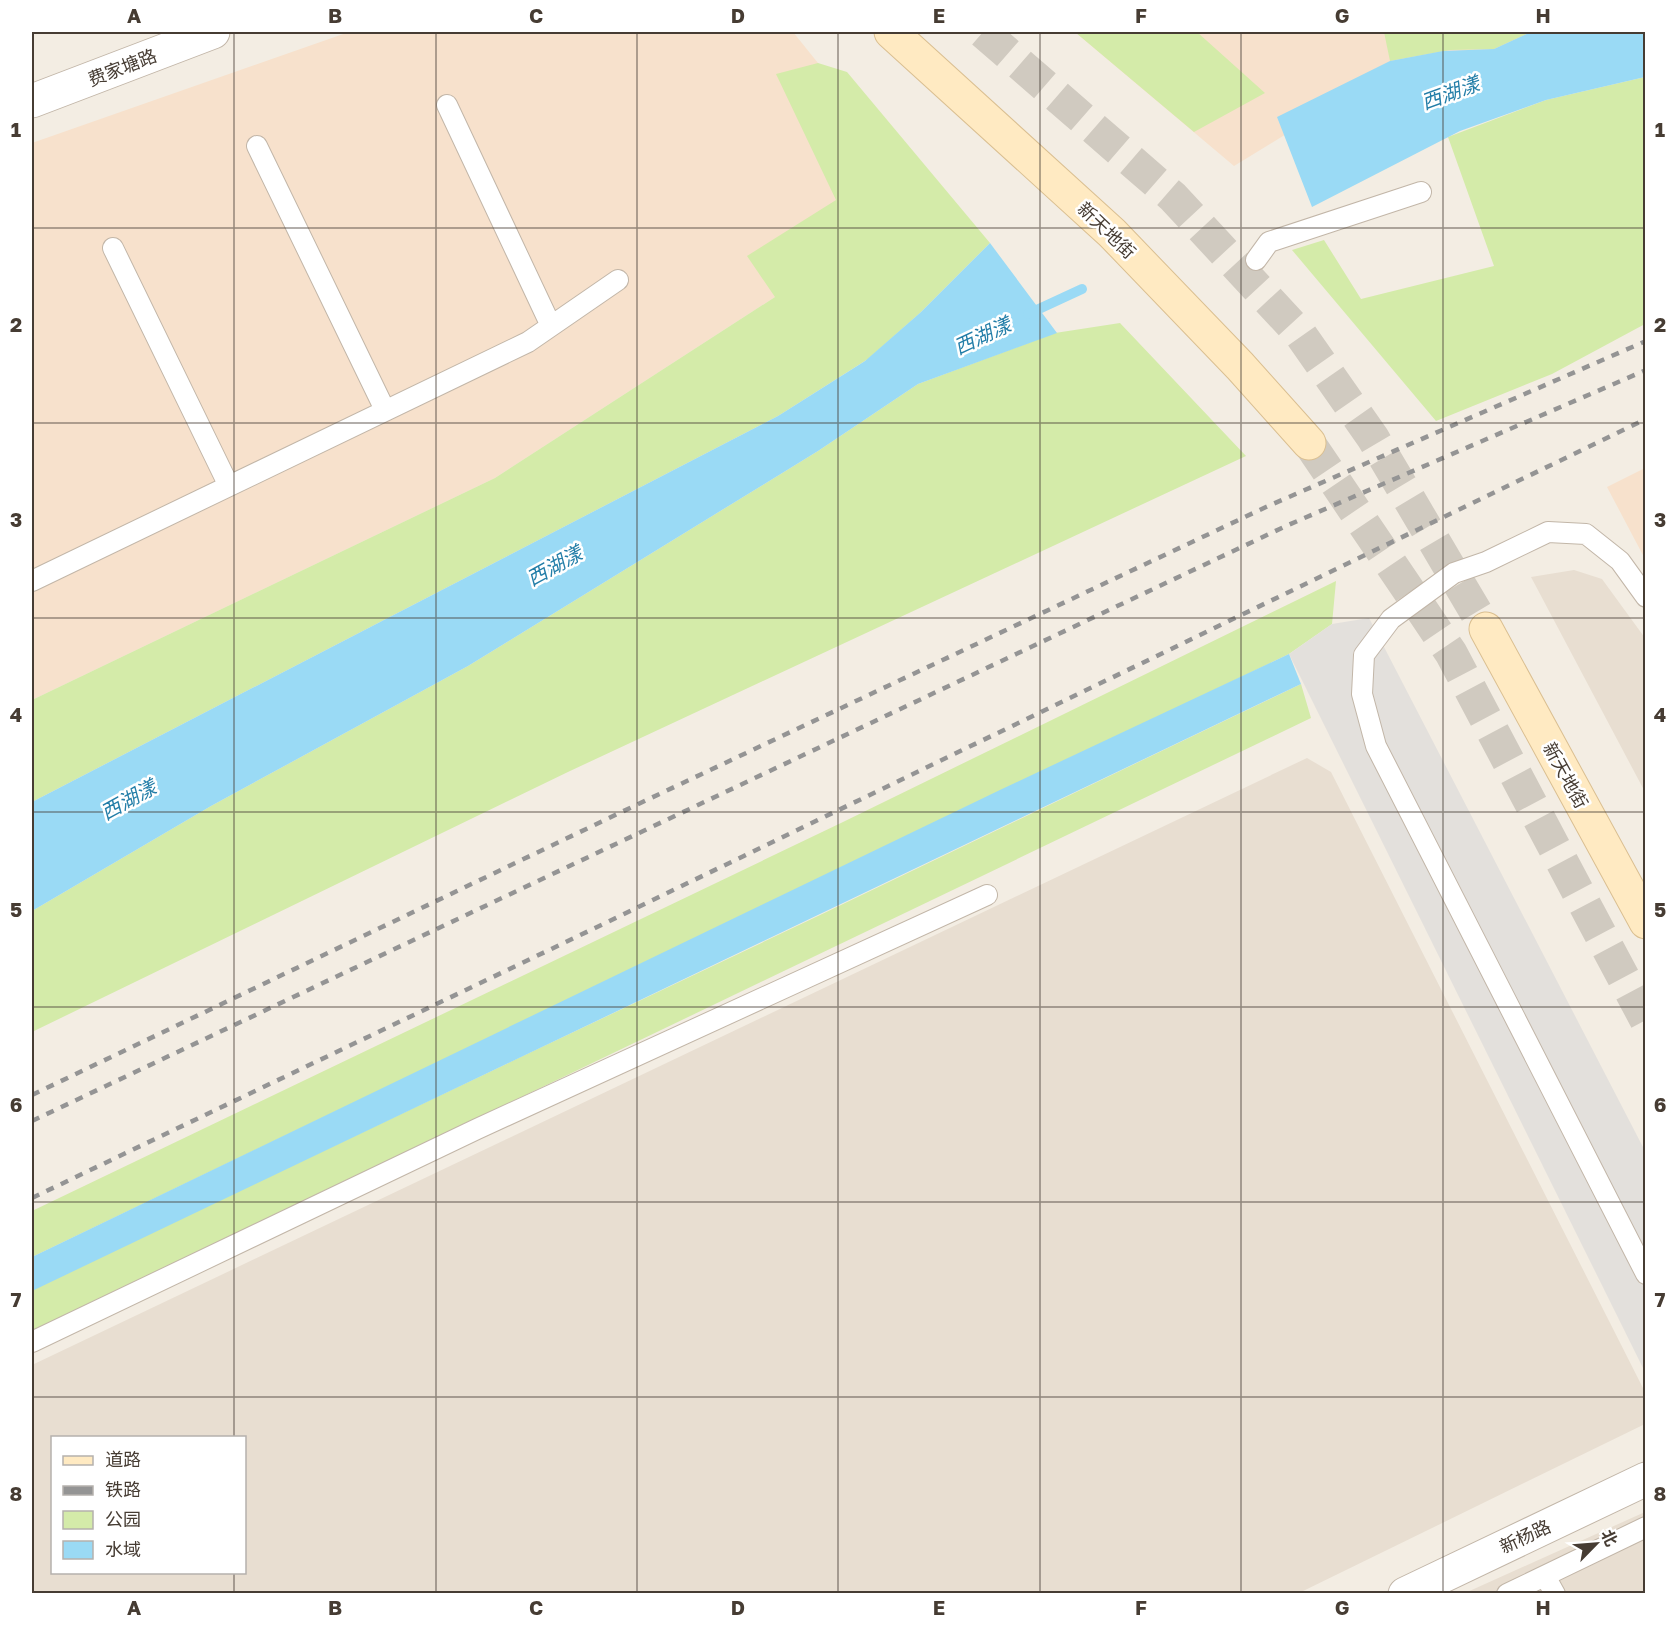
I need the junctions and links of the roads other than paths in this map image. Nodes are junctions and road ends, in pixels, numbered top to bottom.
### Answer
1 (213, 32) edge
2 (891, 32) edge
3 (32, 101) edge
4 (447, 105) dead end
5 (257, 146) dead end
6 (1421, 192) dead end
7 (113, 248) dead end
8 (1256, 260) dead end
9 (618, 280) dead end
10 (551, 326) junction
11 (386, 410) junction
12 (1309, 442) tunnel mouth
13 (229, 486) junction
14 (32, 580) edge
15 (1646, 597) edge
16 (1486, 629) tunnel mouth
17 (987, 895) dead end
18 (1646, 922) edge
19 (1646, 1274) edge
20 (32, 1342) edge
21 (1646, 1479) edge
22 (1646, 1527) edge
23 (1545, 1576) junction
24 (1405, 1593) edge
25 (1507, 1593) edge
26 (1555, 1593) edge

1 - 3 street, 费家塘路
2 - 12 main road, 新天地街
4 - 10 lane
5 - 11 lane
6 - 8 lane
7 - 13 lane
9 - 10 lane
10 - 11 lane
11 - 13 lane
13 - 14 lane
15 - 19 lane
16 - 18 main road, 新天地街
17 - 20 lane
21 - 24 street, 新杨路
22 - 23 lane
23 - 25 lane
23 - 26 lane

